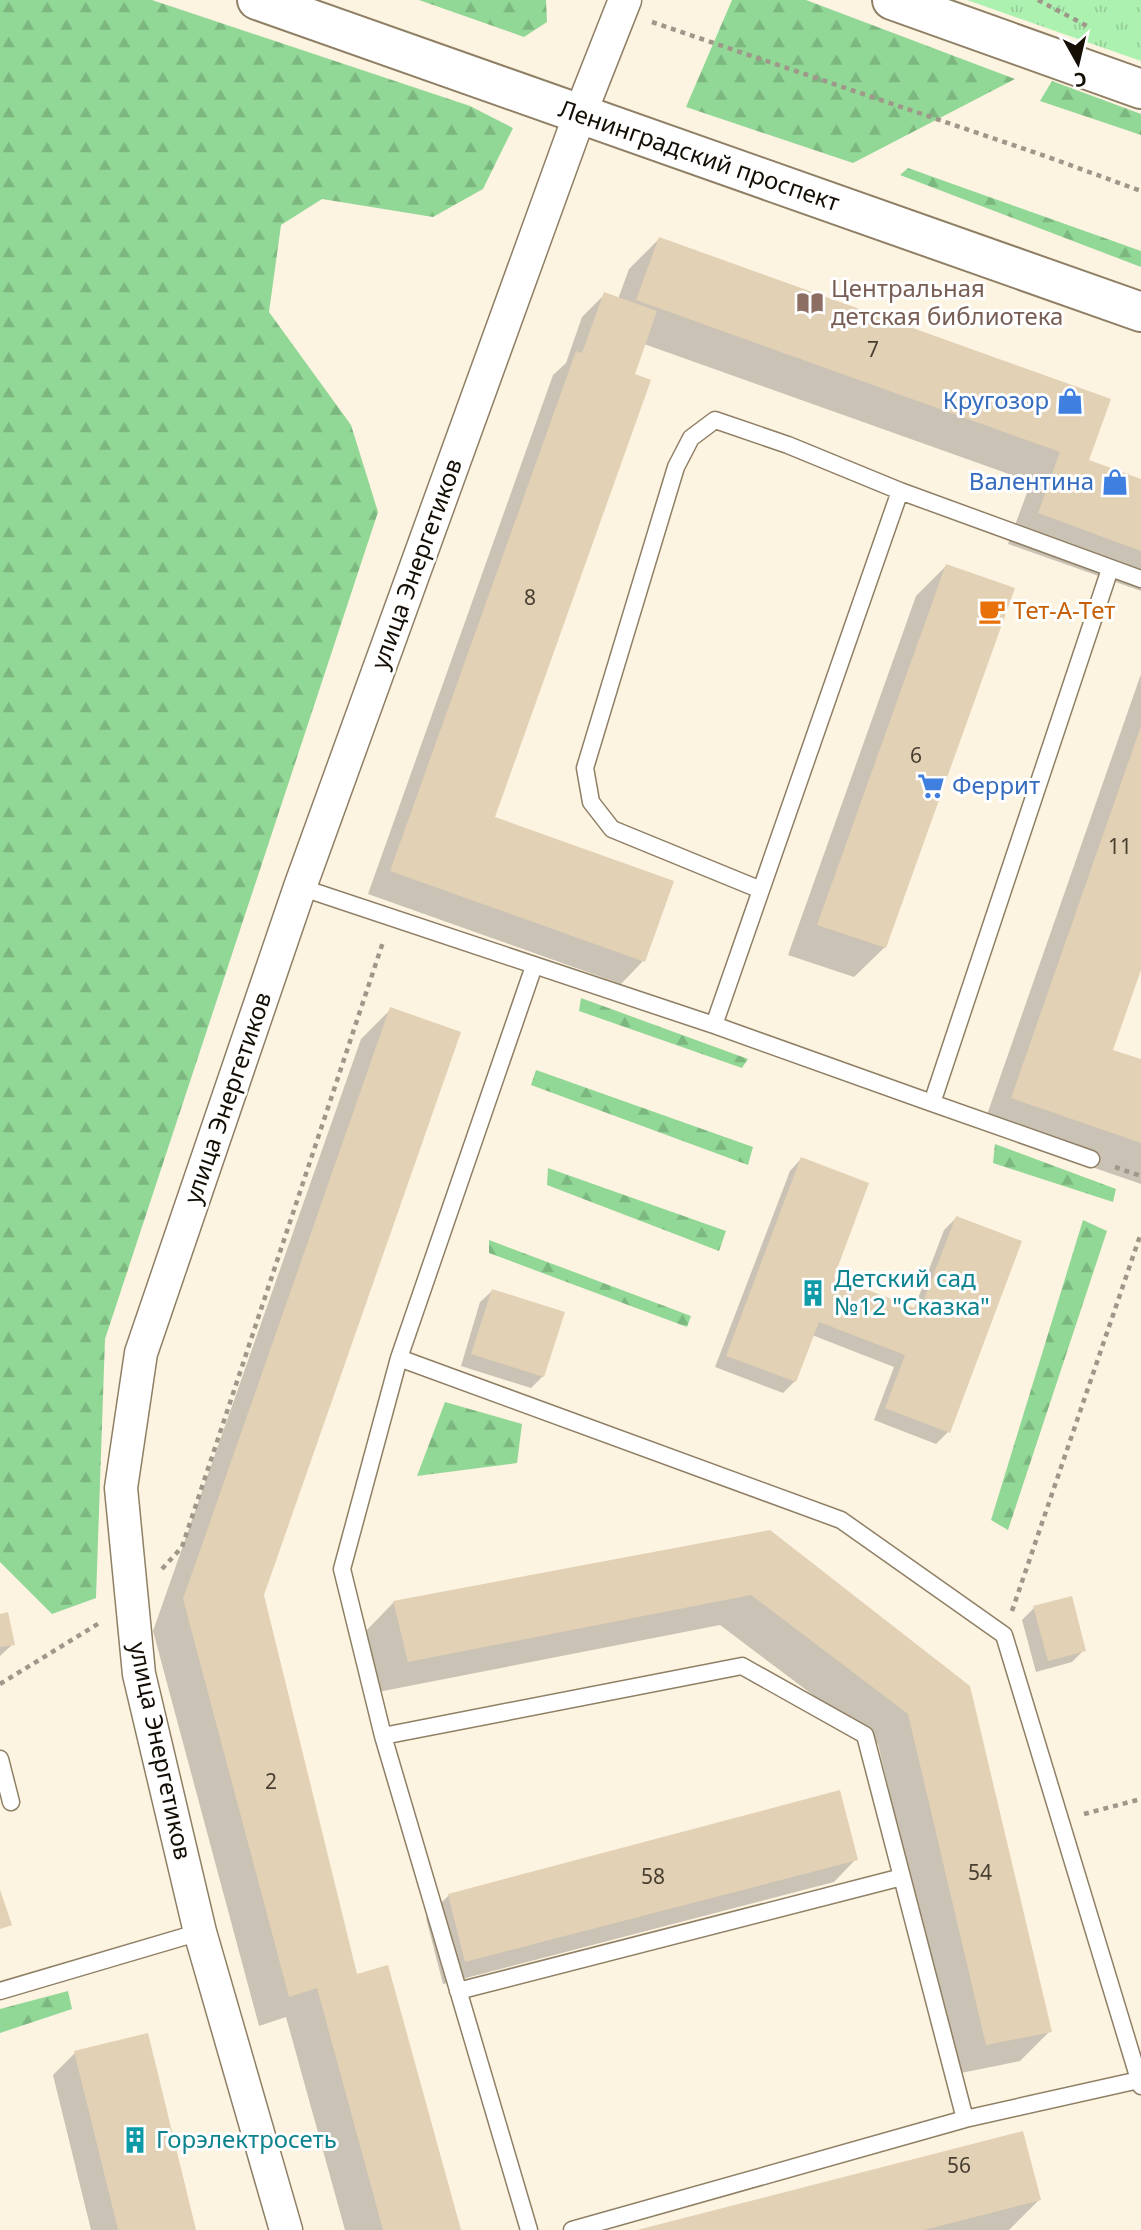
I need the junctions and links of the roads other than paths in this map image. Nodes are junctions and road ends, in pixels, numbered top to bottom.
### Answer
1 (257, 0) edge
2 (892, 0) edge
3 (623, 6) edge
4 (1141, 89) edge
5 (580, 114) junction
6 (1141, 312) edge
7 (900, 491) junction
8 (1110, 569) junction
9 (1141, 579) edge
10 (300, 887) junction
11 (761, 890) junction
12 (534, 967) junction
13 (714, 1025) junction
14 (932, 1103) junction
15 (1091, 1159) dead end
16 (400, 1358) junction
17 (383, 1736) junction
18 (0, 1759) edge
19 (11, 1802) dead end
20 (902, 1877) junction
21 (200, 1932) junction
22 (0, 1991) edge
23 (458, 1991) junction
24 (1140, 2083) edge
25 (965, 2119) junction
26 (286, 2230) edge
27 (529, 2230) edge
28 (572, 2230) edge

1 - 5 street, Ленинградский проспект
2 - 4 street
3 - 5 street, улица Энергетиков
5 - 6 street, Ленинградский проспект
5 - 10 street, улица Энергетиков
7 - 8 lane
7 - 11 lane
7 - 11 lane
8 - 9 lane
8 - 14 lane
10 - 12 lane
10 - 21 street, улица Энергетиков
11 - 13 lane
12 - 13 lane
12 - 16 lane
13 - 14 lane
14 - 15 lane
16 - 17 lane
16 - 24 lane
17 - 20 lane
17 - 23 lane
18 - 19 lane
20 - 23 lane
20 - 25 lane
21 - 22 lane
21 - 26 street, улица Энергетиков
23 - 27 lane
24 - 25 lane
25 - 28 lane

